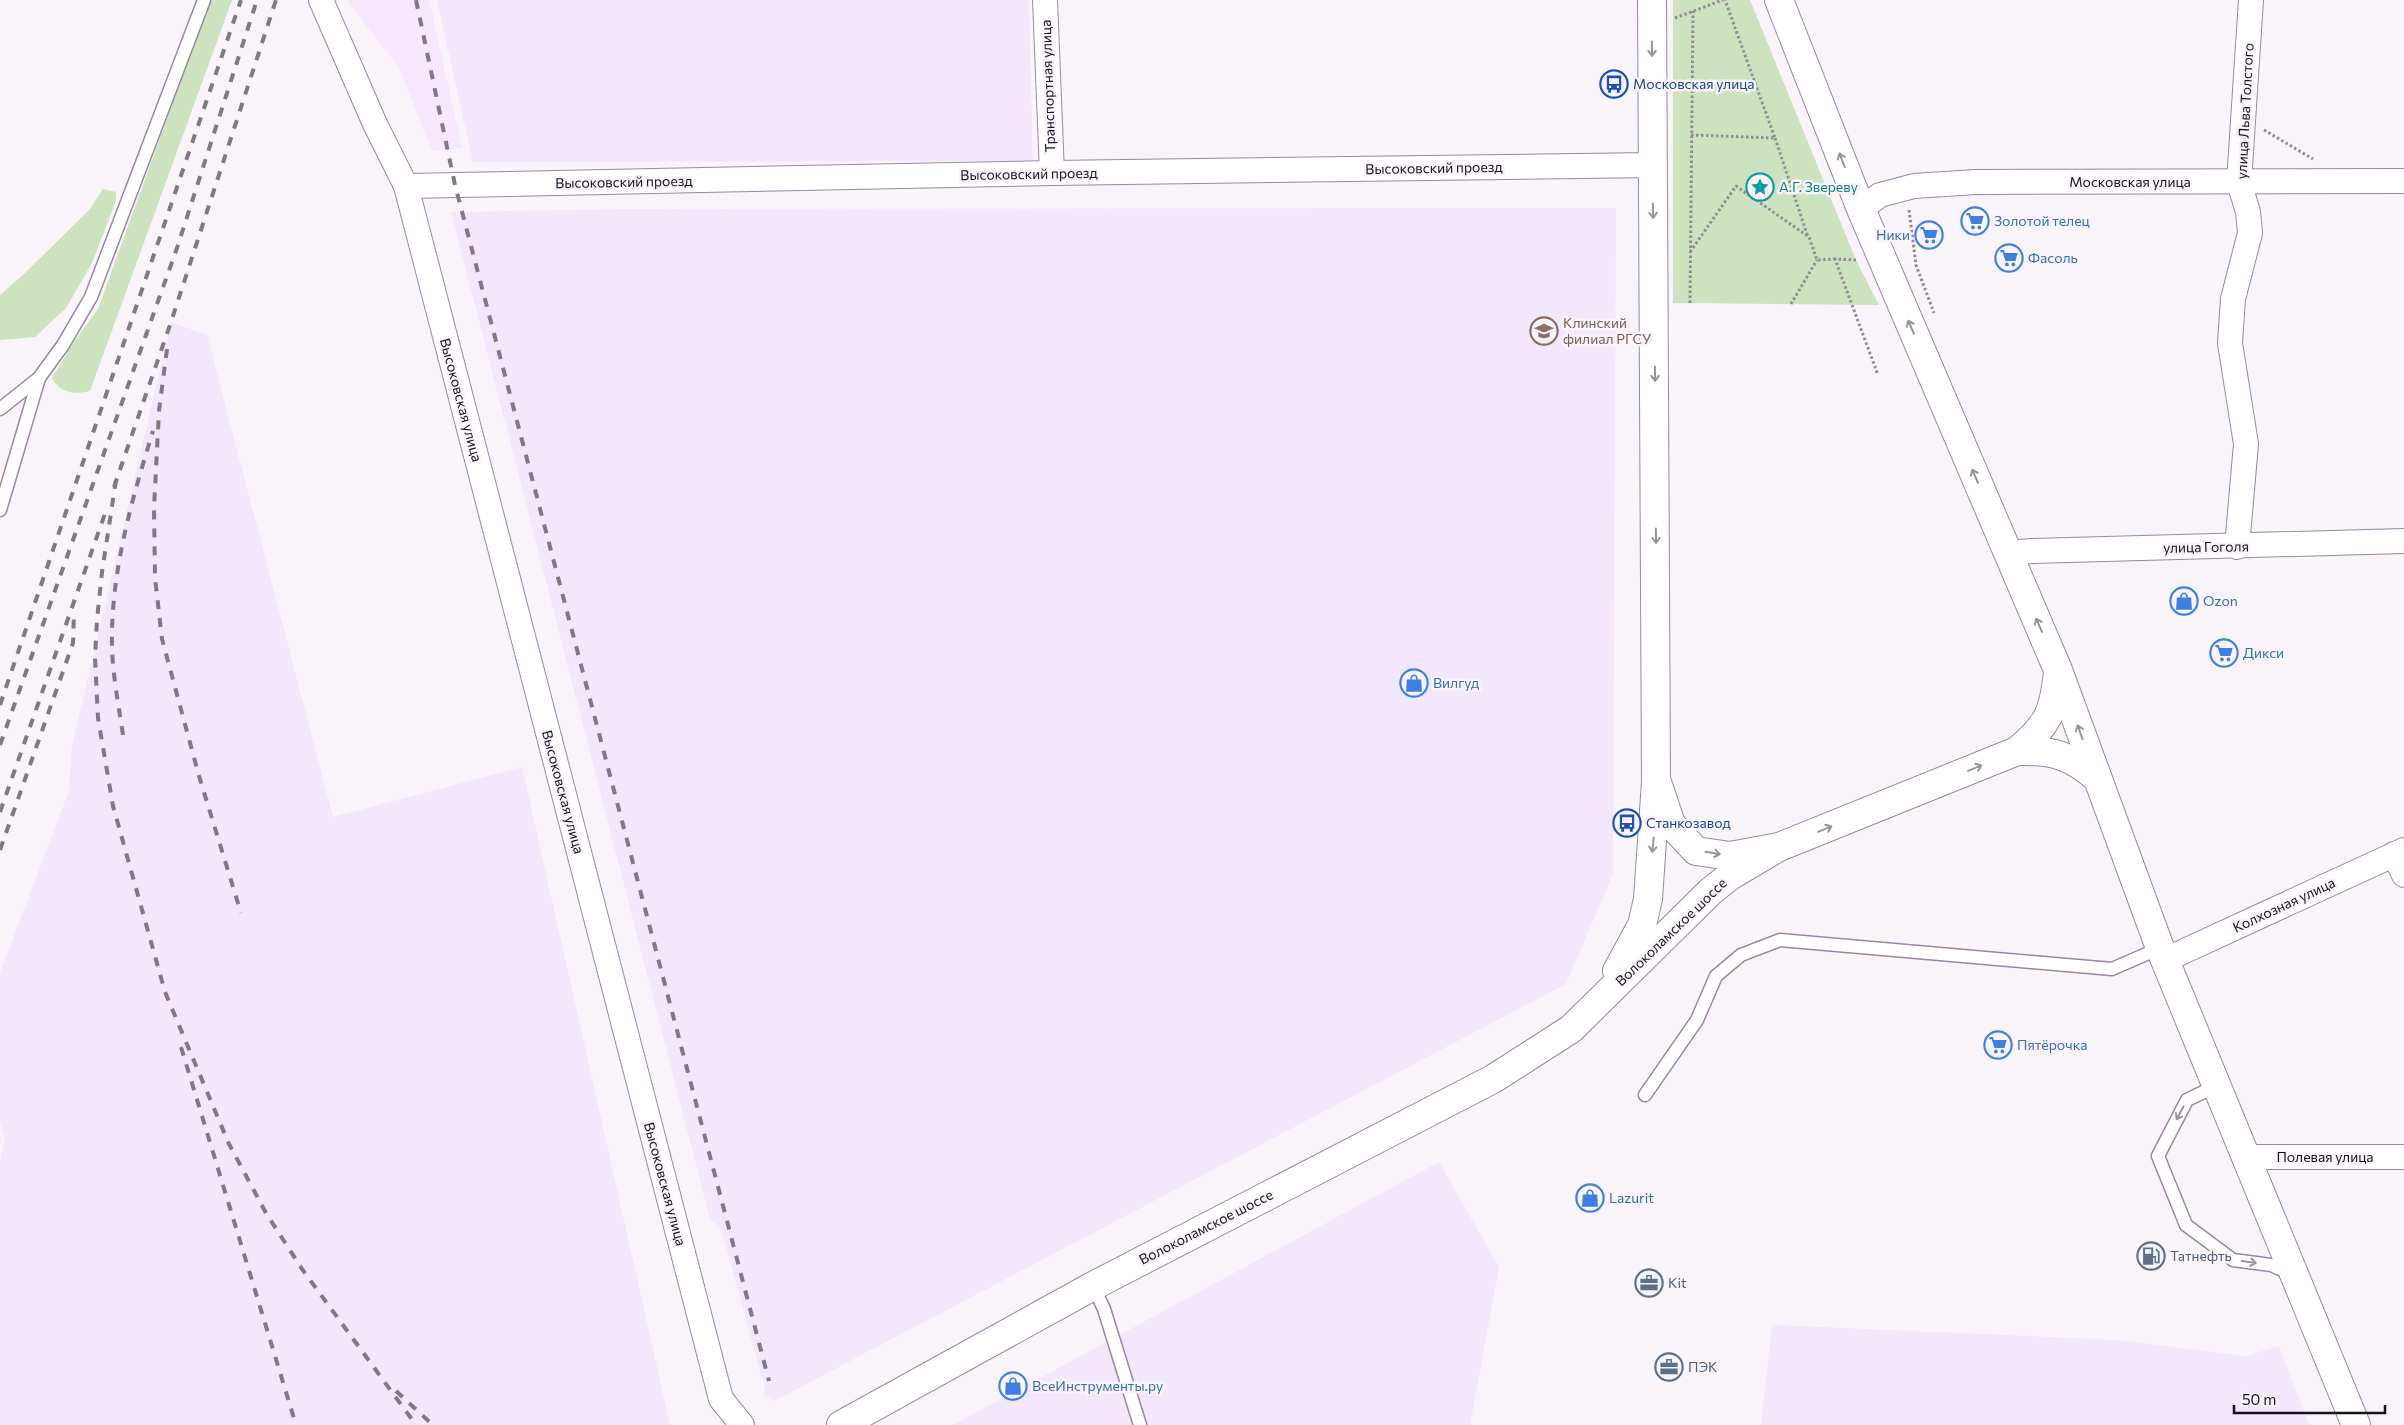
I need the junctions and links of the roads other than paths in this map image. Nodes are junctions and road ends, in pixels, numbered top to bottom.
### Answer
1 (204, 0) edge
2 (321, 0) edge
3 (1045, 0) edge
4 (1652, 0) edge
5 (1779, 0) edge
6 (2251, 0) edge
7 (1653, 165) junction
8 (1052, 173) junction
9 (2404, 181) edge
10 (2239, 182) junction
11 (406, 186) junction
12 (1861, 209) junction
13 (39, 378) junction
14 (0, 409) edge
15 (4, 486) edge
16 (0, 510) edge
17 (2404, 541) edge
18 (2237, 547) junction
19 (2010, 558) junction
20 (2058, 670) junction
21 (2017, 751) junction
22 (2097, 778) junction
23 (1656, 779) junction
24 (1779, 847) junction
25 (2401, 860) edge
26 (2162, 954) junction
27 (1571, 1029) junction
28 (2218, 1085) junction
29 (1645, 1096) dead end
30 (2246, 1157) junction
31 (2404, 1157) edge
32 (2294, 1276) junction
33 (1093, 1286) junction
34 (721, 1399) junction
35 (728, 1425) edge
36 (742, 1425) edge
37 (841, 1425) edge
38 (1140, 1425) edge
39 (2356, 1425) edge

1 - 13 lane
2 - 11 street, Высоковская улица
3 - 8 street, Транспортная улица
4 -> 7 main road, Волоколамское шоссе
12 -> 5 main road
6 - 10 street, улица Льва Толстого
7 - 8 street, Высоковский проезд
7 -> 23 main road, Волоколамское шоссе
8 - 11 street, Высоковский проезд
9 - 10 street, Московская улица
10 - 12 street, Московская улица
10 - 18 street, улица Льва Толстого
11 - 34 street, Высоковская улица
19 -> 12 main road
13 - 14 lane
13 - 15 lane
15 - 16 lane
17 - 18 street, улица Гоголя
18 - 19 street, улица Гоголя
20 -> 19 main road
20 - 21 main road
22 -> 20 main road
21 - 22 main road
24 -> 21 main road
22 - 26 main road
23 -> 24 main road
23 -> 27 main road, Волоколамское шоссе
24 - 27 main road, Волоколамское шоссе
25 - 26 street, Колхозная улица
26 - 28 main road
26 - 29 lane
27 - 33 main road, Волоколамское шоссе
28 - 30 main road
28 -> 32 lane
30 - 31 street, Полевая улица
30 - 32 main road
32 - 39 main road
33 - 37 main road, Волоколамское шоссе
33 - 38 lane
34 - 35 street, Высоковская улица
34 - 36 street, Высоковская улица

